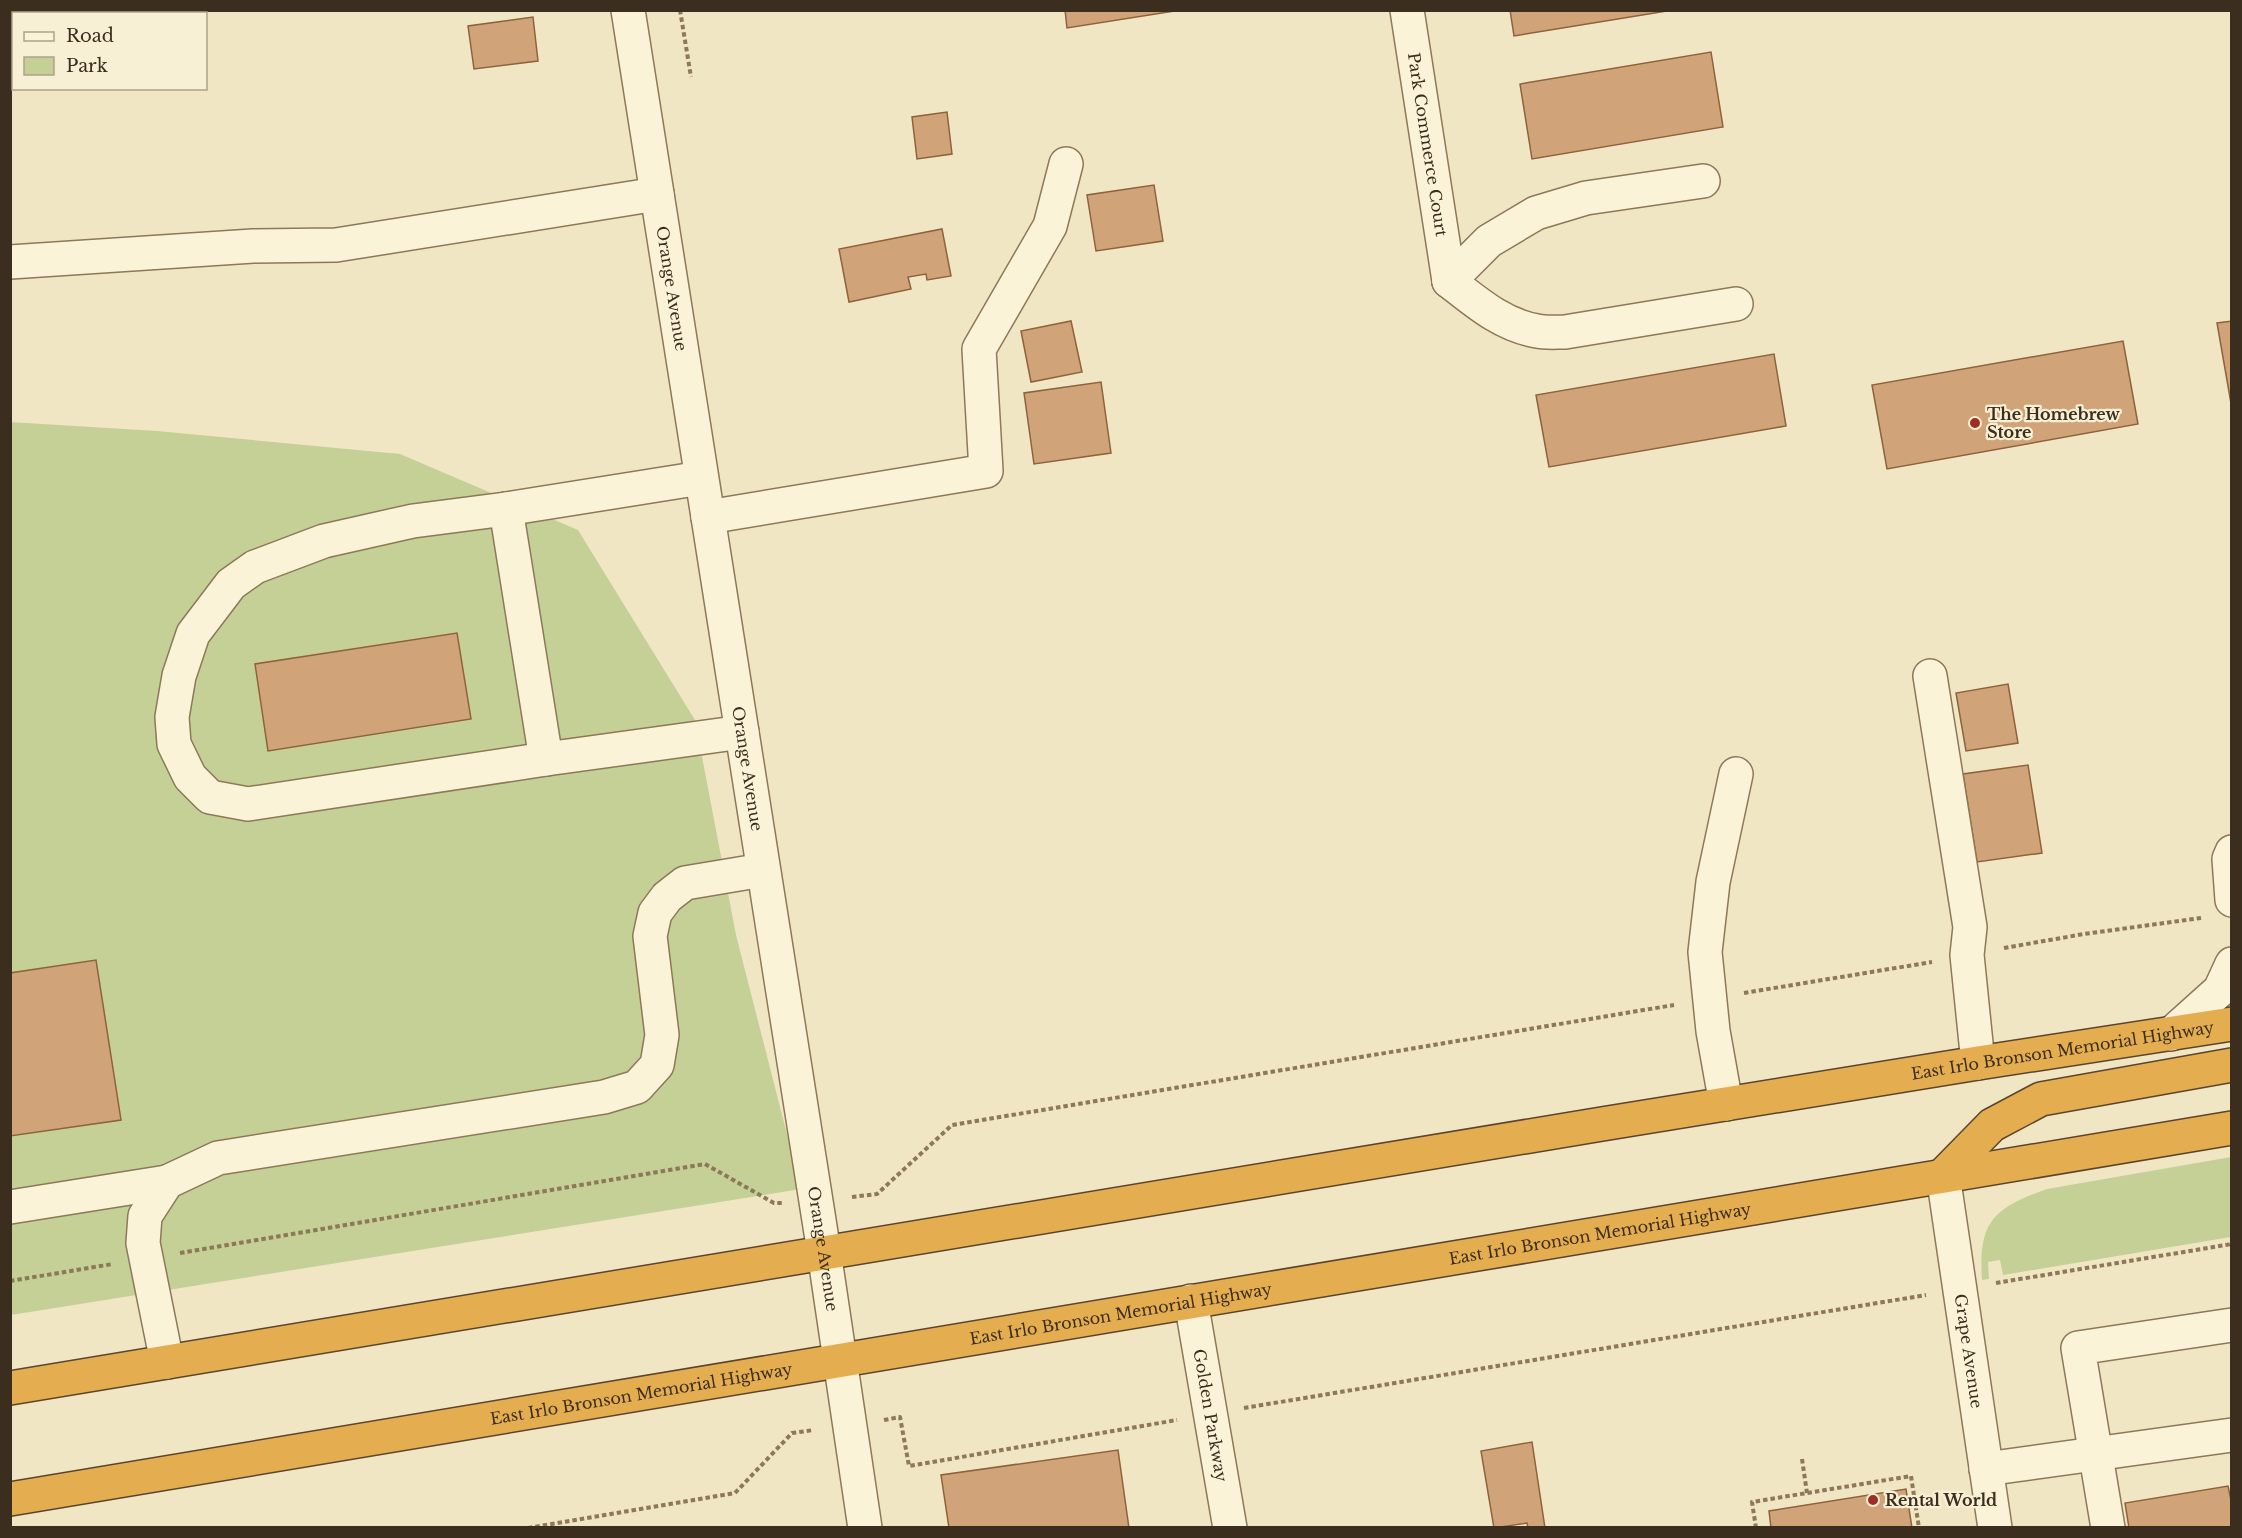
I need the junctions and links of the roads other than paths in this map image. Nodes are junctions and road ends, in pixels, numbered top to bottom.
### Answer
1 (628, 10) edge
2 (1407, 10) edge
3 (1066, 164) dead end
4 (1702, 181) dead end
5 (657, 194) junction
6 (10, 262) edge
7 (1449, 281) junction
8 (1736, 304) dead end
9 (702, 478) junction
10 (506, 509) junction
11 (708, 517) junction
12 (1930, 676) dead end
13 (742, 732) junction
14 (546, 759) junction
15 (1736, 774) dead end
16 (2232, 852) edge
17 (763, 870) junction
18 (2220, 908) edge
19 (2232, 964) edge
20 (2232, 1024) edge
21 (2170, 1034) junction
22 (1978, 1063) junction
23 (2232, 1065) edge
24 (1726, 1104) junction
25 (2232, 1128) edge
26 (1943, 1175) junction
27 (167, 1182) junction
28 (10, 1207) edge
29 (824, 1252) junction
30 (1191, 1301) junction
31 (2232, 1324) edge
32 (839, 1360) junction
33 (167, 1362) junction
34 (10, 1388) edge
35 (2232, 1435) edge
36 (2095, 1454) junction
37 (1986, 1469) junction
38 (10, 1499) edge
39 (864, 1527) edge
40 (1230, 1527) edge
41 (1995, 1527) edge
42 (2108, 1527) edge

1 - 5 street, Orange Avenue
2 - 7 street, Park Commerce Court
3 - 11 street
4 - 7 street
5 - 6 street
5 - 9 street, Orange Avenue
7 - 8 street
9 - 10 street
9 - 11 street, Orange Avenue
10 - 14 street
10 - 14 street
11 - 13 street, Orange Avenue
12 - 22 street
13 - 14 street
13 - 17 street, Orange Avenue
15 - 24 street
16 - 18 street
17 - 27 street
17 - 29 street, Orange Avenue
19 - 21 street
20 - 21 highway, East Irlo Bronson Memorial Highway
21 - 22 highway, East Irlo Bronson Memorial Highway
22 - 24 highway, East Irlo Bronson Memorial Highway
23 - 26 highway
24 - 29 highway, East Irlo Bronson Memorial Highway
25 - 26 highway, East Irlo Bronson Memorial Highway
26 - 30 highway, East Irlo Bronson Memorial Highway
26 - 37 street, Grape Avenue
27 - 28 street
27 - 33 street
29 - 32 street, Orange Avenue
29 - 33 highway, East Irlo Bronson Memorial Highway
30 - 32 highway, East Irlo Bronson Memorial Highway
30 - 40 street, Golden Parkway
31 - 36 street
32 - 38 highway, East Irlo Bronson Memorial Highway
32 - 39 street, Orange Avenue
33 - 34 highway, East Irlo Bronson Memorial Highway
35 - 36 street
36 - 37 street
36 - 42 street
37 - 41 street, Grape Avenue

